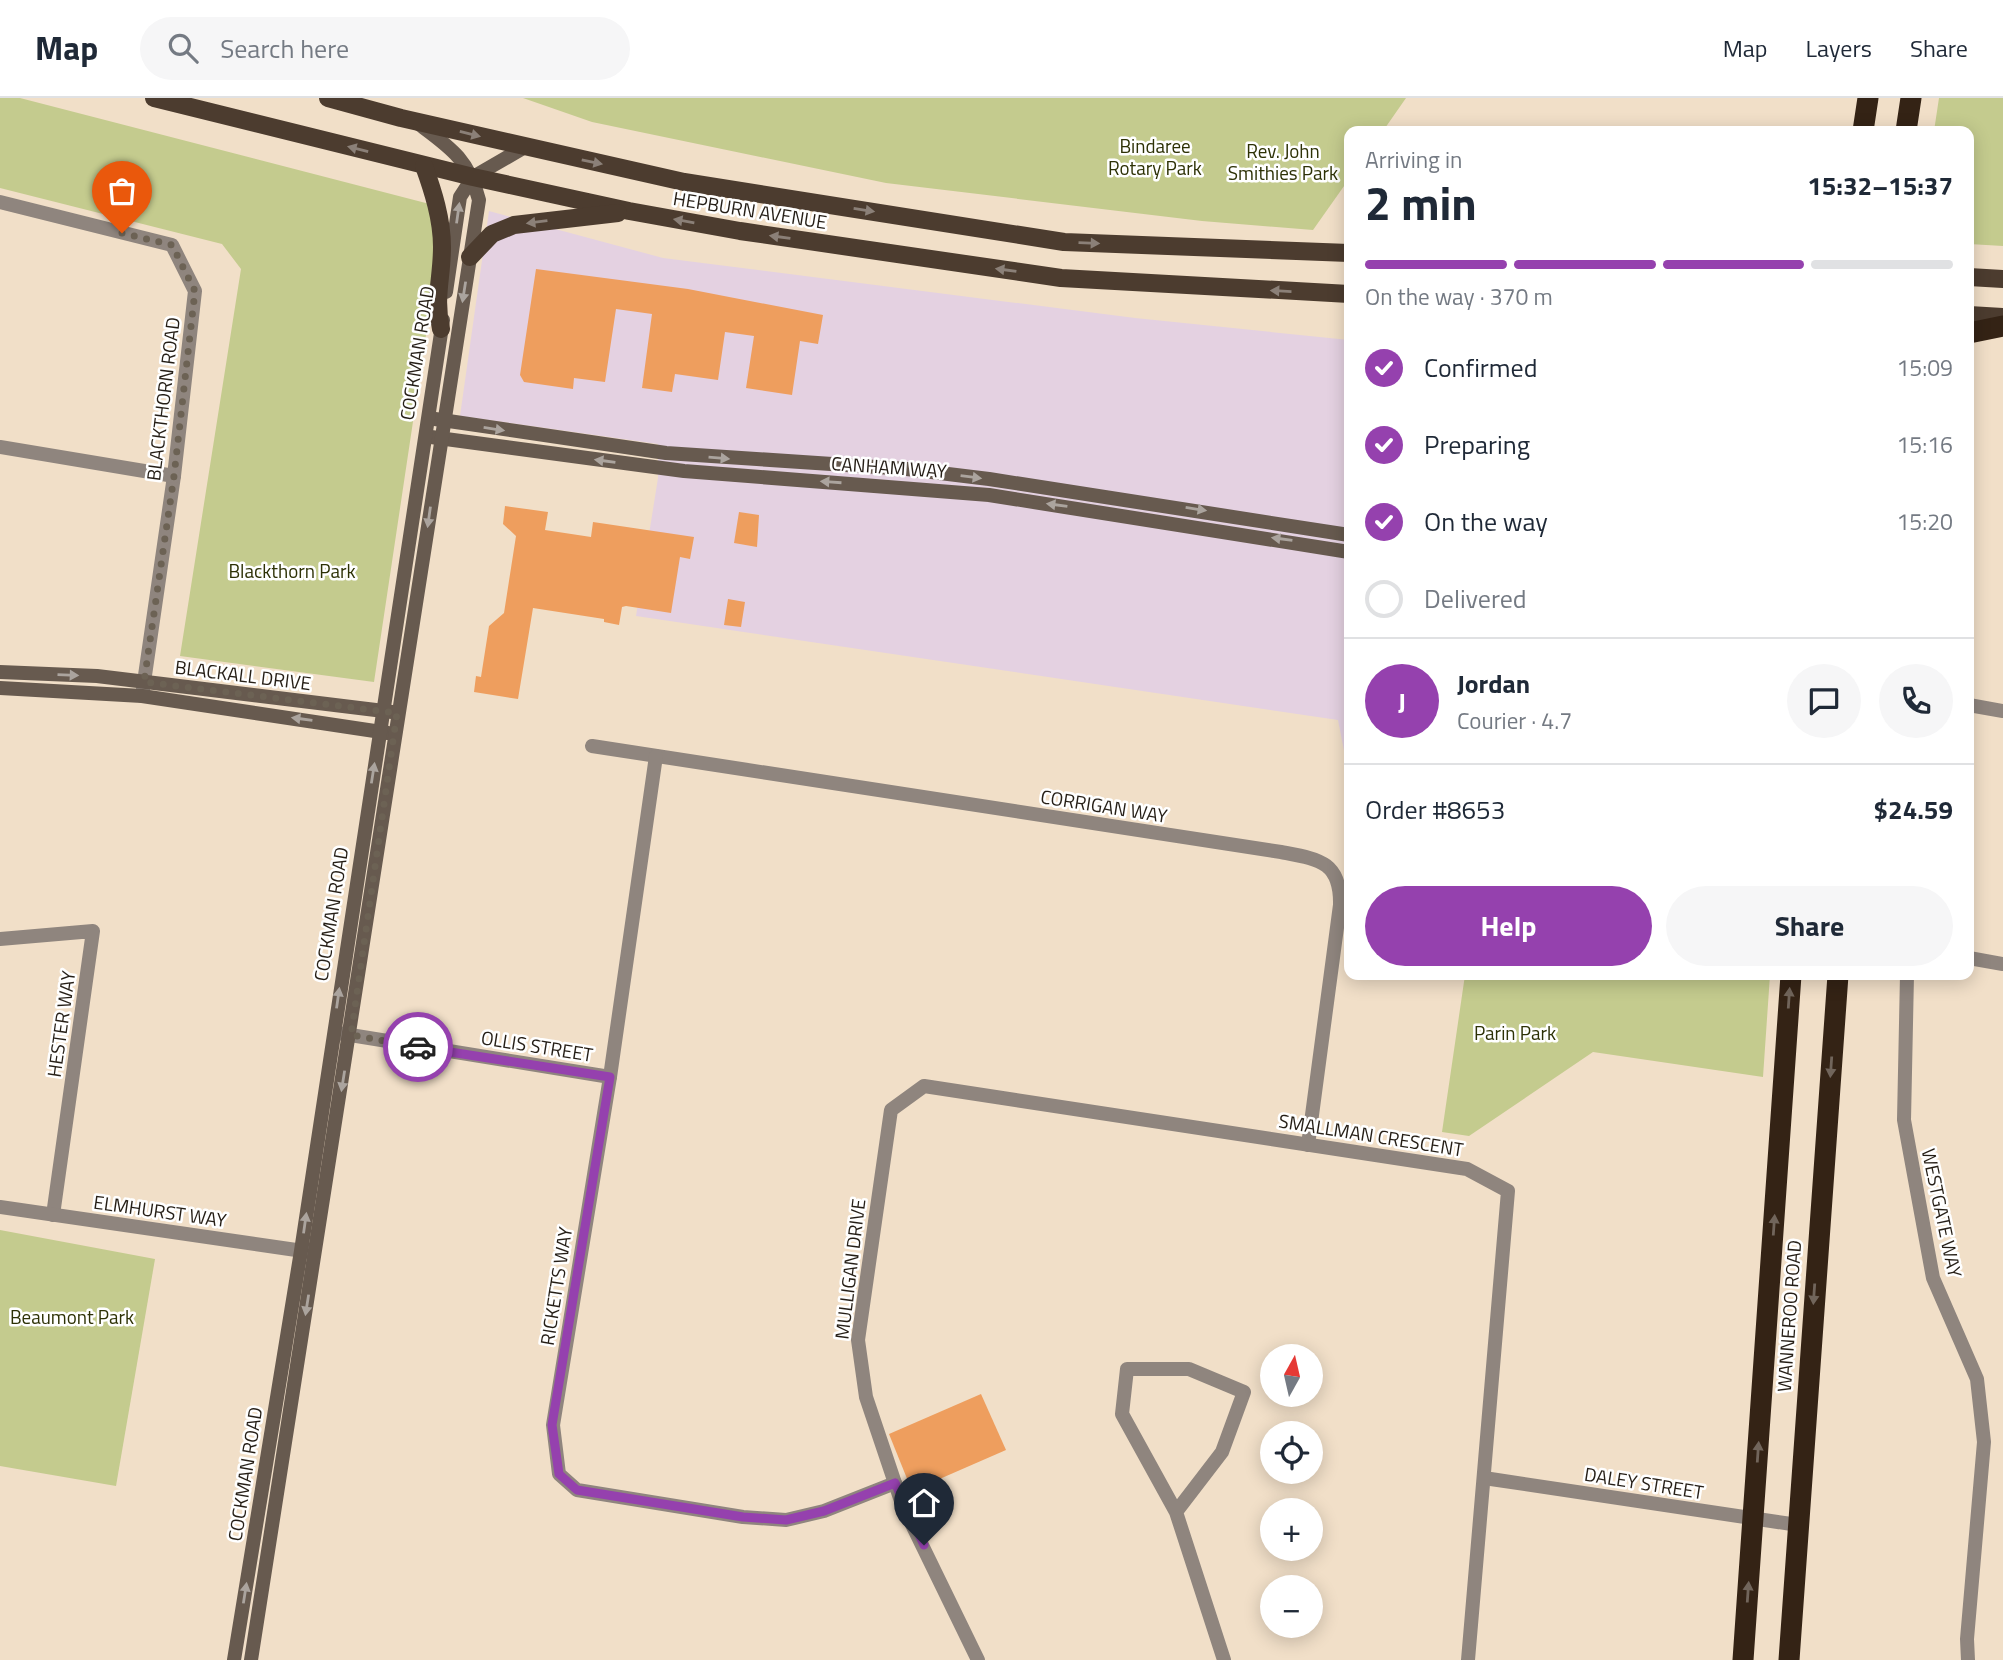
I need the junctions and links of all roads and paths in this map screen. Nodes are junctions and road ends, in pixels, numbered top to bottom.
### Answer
1 (154, 98) edge
2 (328, 98) edge
3 (1868, 98) edge
4 (1911, 98) edge
5 (415, 121) junction
6 (1864, 126) edge
7 (1907, 126) edge
8 (525, 147) junction
9 (424, 166) junction
10 (473, 177) junction
11 (0, 202) edge
12 (629, 211) junction
13 (1344, 253) edge
14 (470, 257) junction
15 (1974, 277) edge
16 (2003, 279) edge
17 (1344, 294) edge
18 (1974, 315) edge
19 (2003, 317) edge
20 (2003, 326) edge
21 (441, 329) junction
22 (1974, 332) edge
23 (426, 418) junction
24 (444, 421) junction
25 (424, 436) junction
26 (440, 439) junction
27 (0, 447) edge
28 (174, 476) junction
29 (1344, 534) edge
30 (1344, 551) edge
31 (0, 672) edge
32 (0, 688) edge
33 (143, 689) junction
34 (1974, 706) edge
35 (2003, 711) edge
36 (390, 712) junction
37 (386, 732) junction
38 (592, 746) dead end
39 (656, 756) junction
40 (0, 939) edge
41 (1974, 959) edge
42 (2003, 964) edge
43 (1791, 980) edge
44 (1838, 980) edge
45 (1908, 980) edge
46 (333, 1032) junction
47 (351, 1035) junction
48 (610, 1077) junction
49 (923, 1086) joint
50 (1308, 1144) junction
51 (0, 1207) edge
52 (53, 1215) junction
53 (308, 1252) junction
54 (1484, 1478) junction
55 (895, 1483) junction
56 (1176, 1512) junction
57 (1753, 1520) junction
58 (1798, 1525) junction
59 (234, 1660) edge
60 (251, 1660) edge
61 (978, 1660) edge
62 (1224, 1660) edge
63 (1468, 1660) edge
64 (1743, 1660) edge
65 (1788, 1660) edge
66 (1968, 1660) edge

9 -> 1 main road, HEPBURN AVENUE
2 - 5 main road, HEPBURN AVENUE
3 - 6 highway
4 - 7 highway
5 -> 8 main road, HEPBURN AVENUE
5 - 10 main road, COCKMAN ROAD
8 - 10 main road
8 -> 13 main road, HEPBURN AVENUE
9 - 10 main road, HEPBURN AVENUE
9 - 21 main road
10 - 12 main road, HEPBURN AVENUE
10 - 14 main road, COCKMAN ROAD
21 -> 10 main road, COCKMAN ROAD
11 - 28 street, BLACKTHORN ROAD
12 -> 14 main road
17 -> 12 main road, HEPBURN AVENUE
14 -> 24 main road, COCKMAN ROAD
15 - 16 main road
18 - 19 main road
20 - 22 highway
21 - 23 main road, COCKMAN ROAD
23 - 24 main road, CANHAM WAY
23 - 25 main road, COCKMAN ROAD
24 - 26 main road, COCKMAN ROAD
24 -> 29 main road, CANHAM WAY
25 - 26 main road, CANHAM WAY
25 - 36 main road, COCKMAN ROAD
30 -> 26 main road, CANHAM WAY
26 -> 36 main road, COCKMAN ROAD
27 - 28 street
28 - 33 street, BLACKTHORN ROAD
31 -> 33 main road, BLACKALL DRIVE
32 - 33 main road, BLACKALL DRIVE
33 - 36 main road, BLACKALL DRIVE
37 -> 33 main road, BLACKALL DRIVE
34 - 35 street
36 - 37 main road, COCKMAN ROAD
46 -> 37 main road, COCKMAN ROAD
37 - 47 main road, COCKMAN ROAD
38 - 39 street, CORRIGAN WAY
39 - 48 street, RICKETTS WAY
39 - 50 street, CORRIGAN WAY
40 - 52 street, HESTER WAY
41 - 42 street
57 -> 43 highway, WANNEROO ROAD
44 -> 58 highway, WANNEROO ROAD
45 - 66 street, WESTGATE WAY
46 - 47 street, OLLIS STREET
53 -> 46 main road, COCKMAN ROAD
47 - 48 street, OLLIS STREET
47 -> 53 main road, COCKMAN ROAD
48 - 55 street, RICKETTS WAY
49 - 50 street, SMALLMAN CRESCENT
49 - 55 street, MULLIGAN DRIVE
50 - 54 street, SMALLMAN CRESCENT
51 - 52 street, ELMHURST WAY
52 - 53 street, ELMHURST WAY
59 -> 53 main road, COCKMAN ROAD
53 -> 60 main road, COCKMAN ROAD
54 - 57 street, DALEY STREET
54 - 63 street, SMALLMAN CRESCENT
55 - 61 street, MULLIGAN DRIVE
56 - 56 street
56 - 62 street
57 - 58 street, DALEY STREET
64 -> 57 highway, WANNEROO ROAD
58 - 65 highway, WANNEROO ROAD

